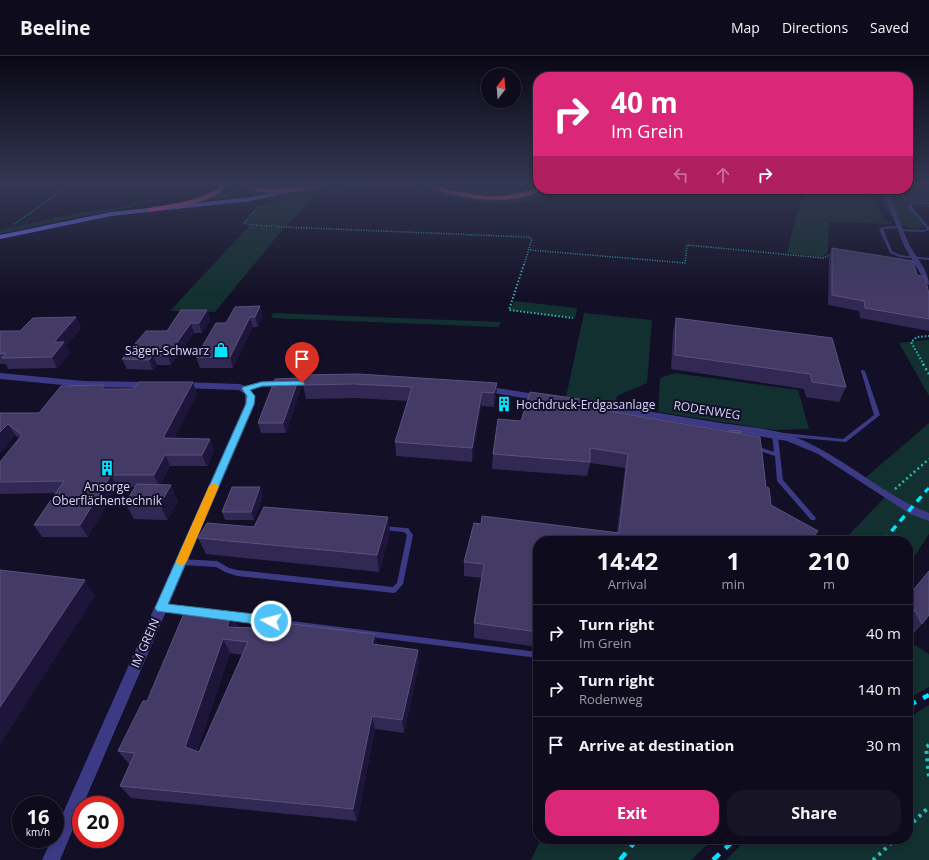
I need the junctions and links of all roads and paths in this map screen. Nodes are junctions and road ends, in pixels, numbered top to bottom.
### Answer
1 (18, 223) edge
2 (63, 223) edge
3 (244, 223) edge
4 (898, 223) edge
5 (924, 223) edge
6 (10, 228) dead end
7 (900, 228) junction
8 (923, 231) junction
9 (929, 233) edge
10 (0, 236) edge
11 (530, 250) junction
12 (835, 253) edge
13 (912, 257) junction
14 (929, 259) edge
15 (929, 283) edge
16 (573, 318) dead end
17 (929, 336) edge
18 (863, 371) dead end
19 (929, 374) edge
20 (0, 376) edge
21 (328, 382) edge
22 (472, 387) edge
23 (246, 389) junction
24 (550, 399) edge
25 (564, 401) edge
26 (775, 434) junction
27 (747, 446) edge
28 (776, 455) junction
29 (929, 459) edge
30 (887, 495) junction
31 (929, 517) edge
32 (813, 518) dead end
33 (375, 528) edge
34 (181, 562) junction
35 (161, 608) junction
36 (208, 613) edge
37 (224, 615) edge
38 (533, 654) edge
39 (929, 744) edge
40 (929, 777) edge
41 (929, 807) edge
42 (913, 822) edge
43 (891, 844) edge
44 (51, 860) edge
45 (873, 860) edge

1 - 6 path
2 - 10 main road
3 - 11 path
4 - 7 street
5 - 8 lane
7 - 8 lane
7 - 13 street
7 - 13 lane
8 - 9 lane
11 - 12 path
11 - 16 path
13 - 14 lane
13 - 15 street
17 - 19 path
18 - 26 lane
20 - 23 street
21 - 23 street
22 - 24 street
23 - 34 street, IM GREIN
25 - 26 street, RODENWEG
26 - 28 lane
26 - 30 street, RODENWEG
27 - 28 lane
28 - 32 lane
29 - 30 path
30 - 31 street, RODENWEG
33 - 34 lane
34 - 35 street, IM GREIN
35 - 36 lane
35 - 44 street, IM GREIN
37 - 38 lane
39 - 40 path
41 - 42 path
43 - 45 path

